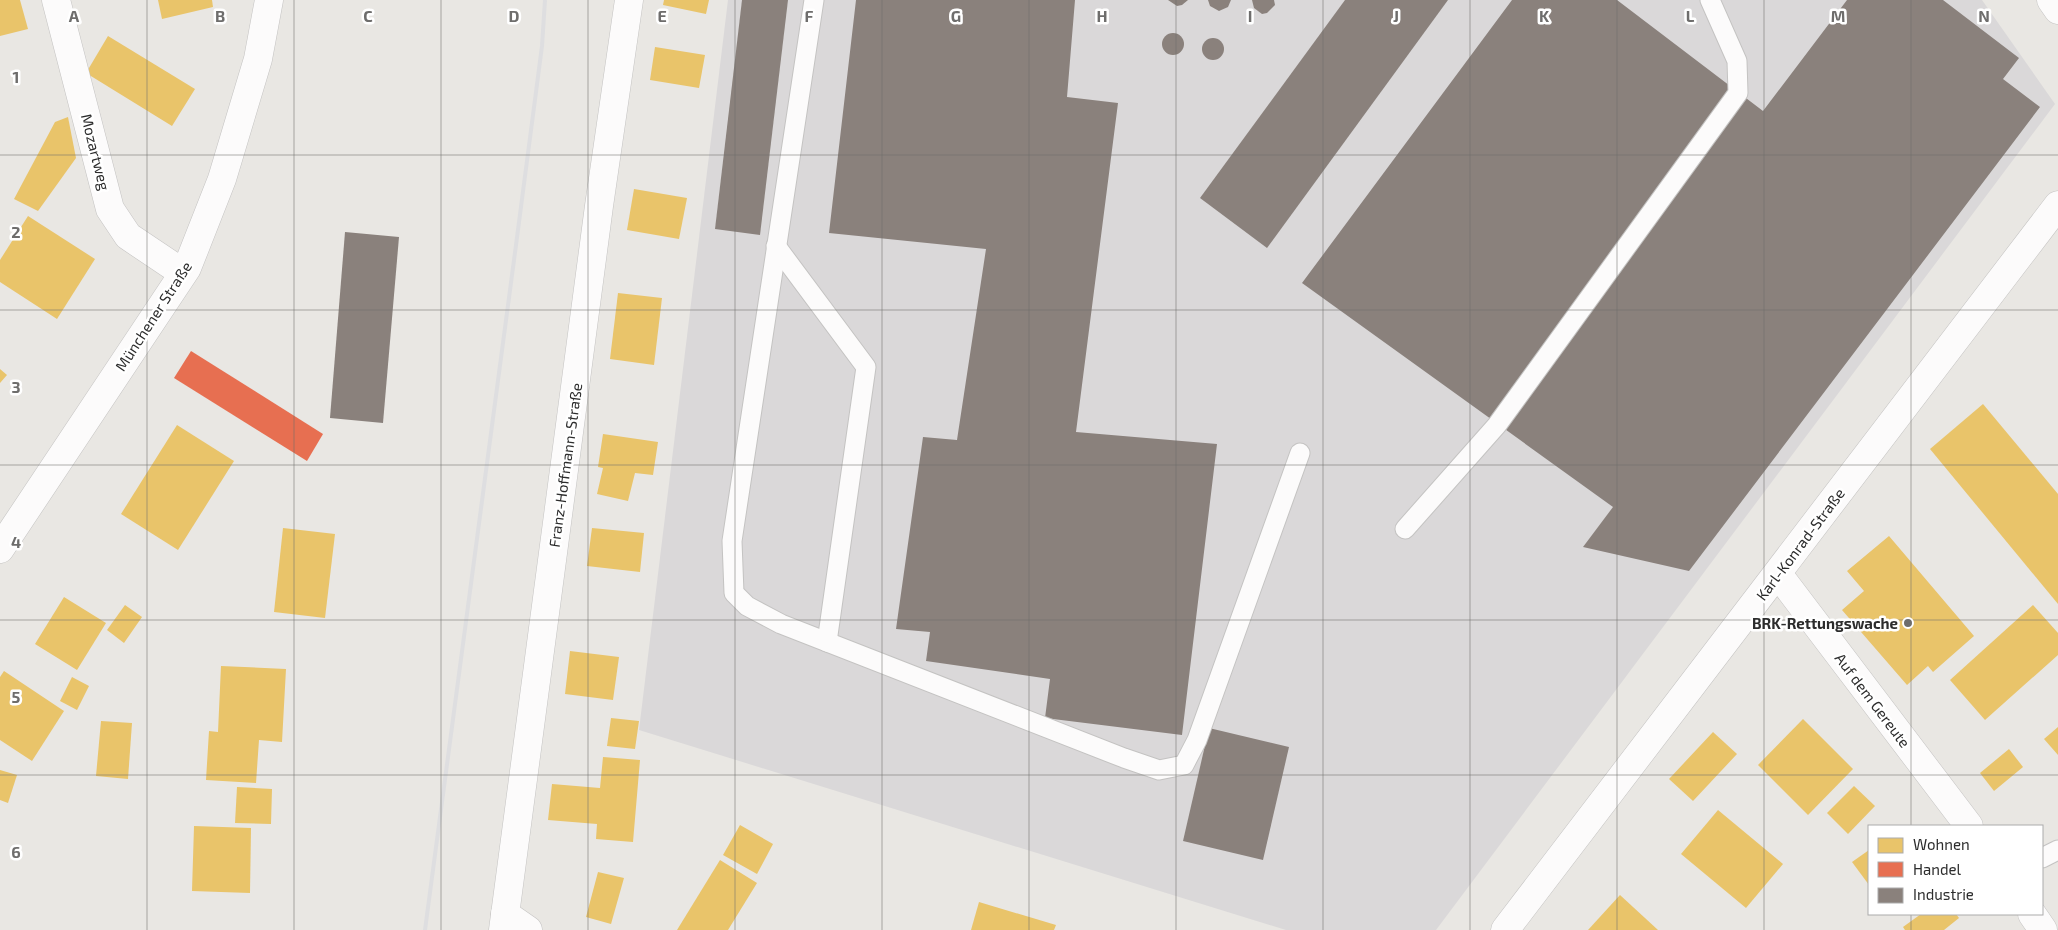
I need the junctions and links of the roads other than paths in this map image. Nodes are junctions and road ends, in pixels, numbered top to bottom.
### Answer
1 (56, 0) edge
2 (269, 0) edge
3 (629, 0) edge
4 (814, 0) edge
5 (1710, 0) edge
6 (2050, 0) edge
7 (2058, 10) edge
8 (2058, 205) edge
9 (776, 246) junction
10 (183, 273) junction
11 (1300, 453) dead end
12 (1405, 529) dead end
13 (0, 549) edge
14 (1778, 574) junction
15 (827, 642) junction
16 (1968, 825) edge
17 (2058, 850) edge
18 (2043, 858) edge
19 (2033, 915) edge
20 (504, 922) edge
21 (528, 930) edge
22 (1505, 930) edge
23 (2043, 930) edge

1 - 10 street, Mozartweg
2 - 10 street, Münchener Straße
3 - 20 street, Franz-Hoffmann-Straße
4 - 9 lane
5 - 12 lane
6 - 7 street
8 - 14 street, Karl-Konrad-Straße
9 - 15 lane
9 - 15 lane
10 - 13 street, Münchener Straße
11 - 15 lane
14 - 16 street, Auf dem Gereute
14 - 22 street, Karl-Konrad-Straße
17 - 18 lane
19 - 23 street
20 - 21 street

